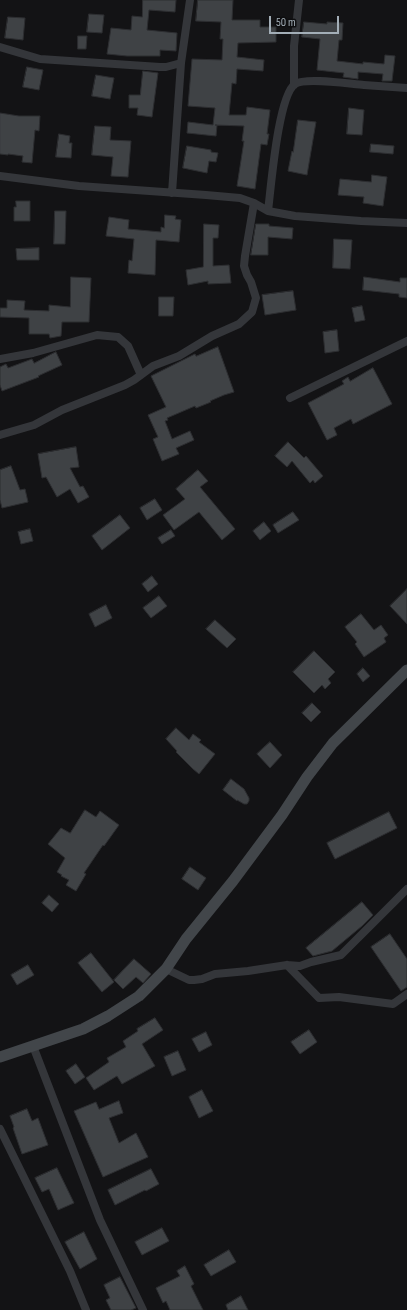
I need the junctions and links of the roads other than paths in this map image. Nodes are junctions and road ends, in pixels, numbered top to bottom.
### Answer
1 (190, 0) edge
2 (299, 0) edge
3 (0, 47) edge
4 (181, 63) junction
5 (294, 85) junction
6 (407, 88) edge
7 (0, 176) edge
8 (172, 193) junction
9 (254, 203) junction
10 (268, 211) junction
11 (407, 223) edge
12 (407, 341) edge
13 (0, 359) edge
14 (140, 375) junction
15 (290, 398) dead end
16 (0, 435) edge
17 (407, 670) edge
18 (407, 889) edge
19 (287, 965) junction
20 (166, 969) junction
21 (407, 994) edge
22 (33, 1046) junction
23 (0, 1057) edge
24 (0, 1129) edge
25 (86, 1310) edge
26 (143, 1310) edge

1 - 4 street
2 - 5 street
3 - 4 street
4 - 8 street
5 - 6 street
5 - 10 street
7 - 8 street
8 - 9 street
9 - 10 street
9 - 14 street
10 - 11 street
12 - 15 street
13 - 14 street
14 - 16 street
17 - 20 main road
18 - 19 street
19 - 20 street
19 - 21 street
20 - 22 main road
22 - 23 main road
22 - 26 street
24 - 25 street

